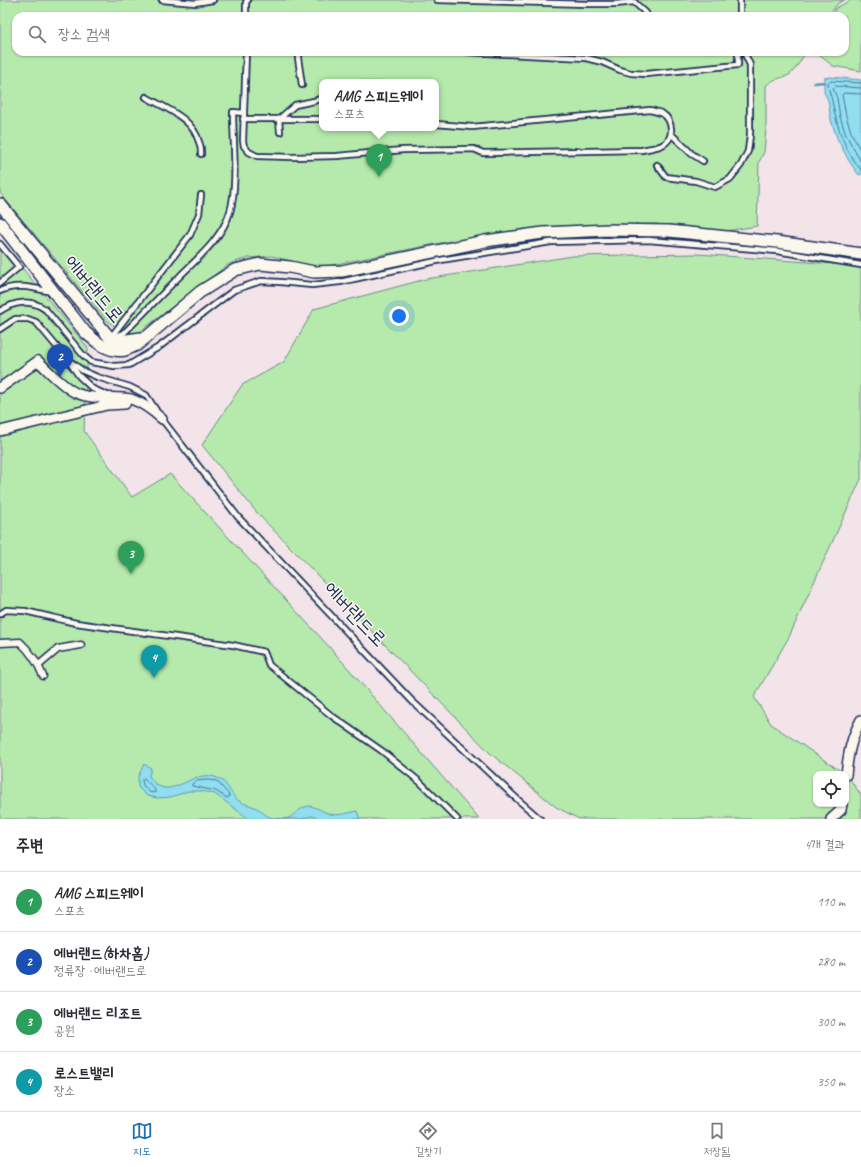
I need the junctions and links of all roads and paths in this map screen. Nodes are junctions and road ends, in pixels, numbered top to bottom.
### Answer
1 (162, 0) edge
2 (212, 0) edge
3 (248, 0) edge
4 (437, 0) edge
5 (740, 0) edge
6 (246, 12) edge
7 (645, 12) edge
8 (740, 12) edge
9 (246, 56) edge
10 (299, 56) edge
11 (553, 56) edge
12 (738, 56) edge
13 (746, 56) edge
14 (302, 85) dead end
15 (146, 97) dead end
16 (319, 99) edge
17 (244, 113) junction
18 (243, 119) junction
19 (279, 119) junction
20 (319, 119) edge
21 (439, 124) edge
22 (280, 132) dead end
23 (671, 134) junction
24 (201, 154) dead end
25 (703, 161) dead end
26 (657, 164) dead end
27 (202, 195) dead end
28 (0, 204) edge
29 (0, 223) edge
30 (0, 244) edge
31 (861, 254) edge
32 (861, 265) edge
33 (0, 283) edge
34 (0, 291) edge
35 (54, 292) junction
36 (0, 310) edge
37 (0, 329) edge
38 (146, 337) junction
39 (110, 338) junction
40 (68, 359) junction
41 (0, 388) edge
42 (114, 398) junction
43 (127, 404) junction
44 (162, 418) junction
45 (0, 431) edge
46 (0, 614) edge
47 (0, 643) edge
48 (81, 645) dead end
49 (39, 665) junction
50 (43, 676) dead end
51 (861, 720) edge
52 (846, 771) edge
53 (842, 807) edge
54 (457, 819) edge
55 (540, 819) edge
56 (832, 819) edge

1 - 2 lane
3 - 6 lane
4 - 7 lane
5 - 8 lane
9 - 17 lane
10 - 14 lane
11 - 12 lane
13 - 26 lane
15 - 24 lane
16 - 19 lane
17 - 18 lane
17 - 39 lane
18 - 19 lane
18 - 23 lane
19 - 20 lane
19 - 22 lane
21 - 23 lane
23 - 25 lane
27 - 39 lane
28 - 39 street, 에버랜드로
29 - 35 street, 에버랜드로
30 - 33 lane
31 - 38 street
32 - 36 lane
34 - 35 lane
35 - 38 street, 에버랜드로
37 - 40 lane
38 - 39 street, 에버랜드로
40 - 42 lane
40 - 44 lane, 에버랜드로
41 - 42 street
42 - 43 lane
42 - 44 street
43 - 44 street
43 - 45 street
44 - 55 lane, 에버랜드로
46 - 54 lane
47 - 49 street
48 - 49 street
49 - 50 street
51 - 52 street
53 - 56 street

